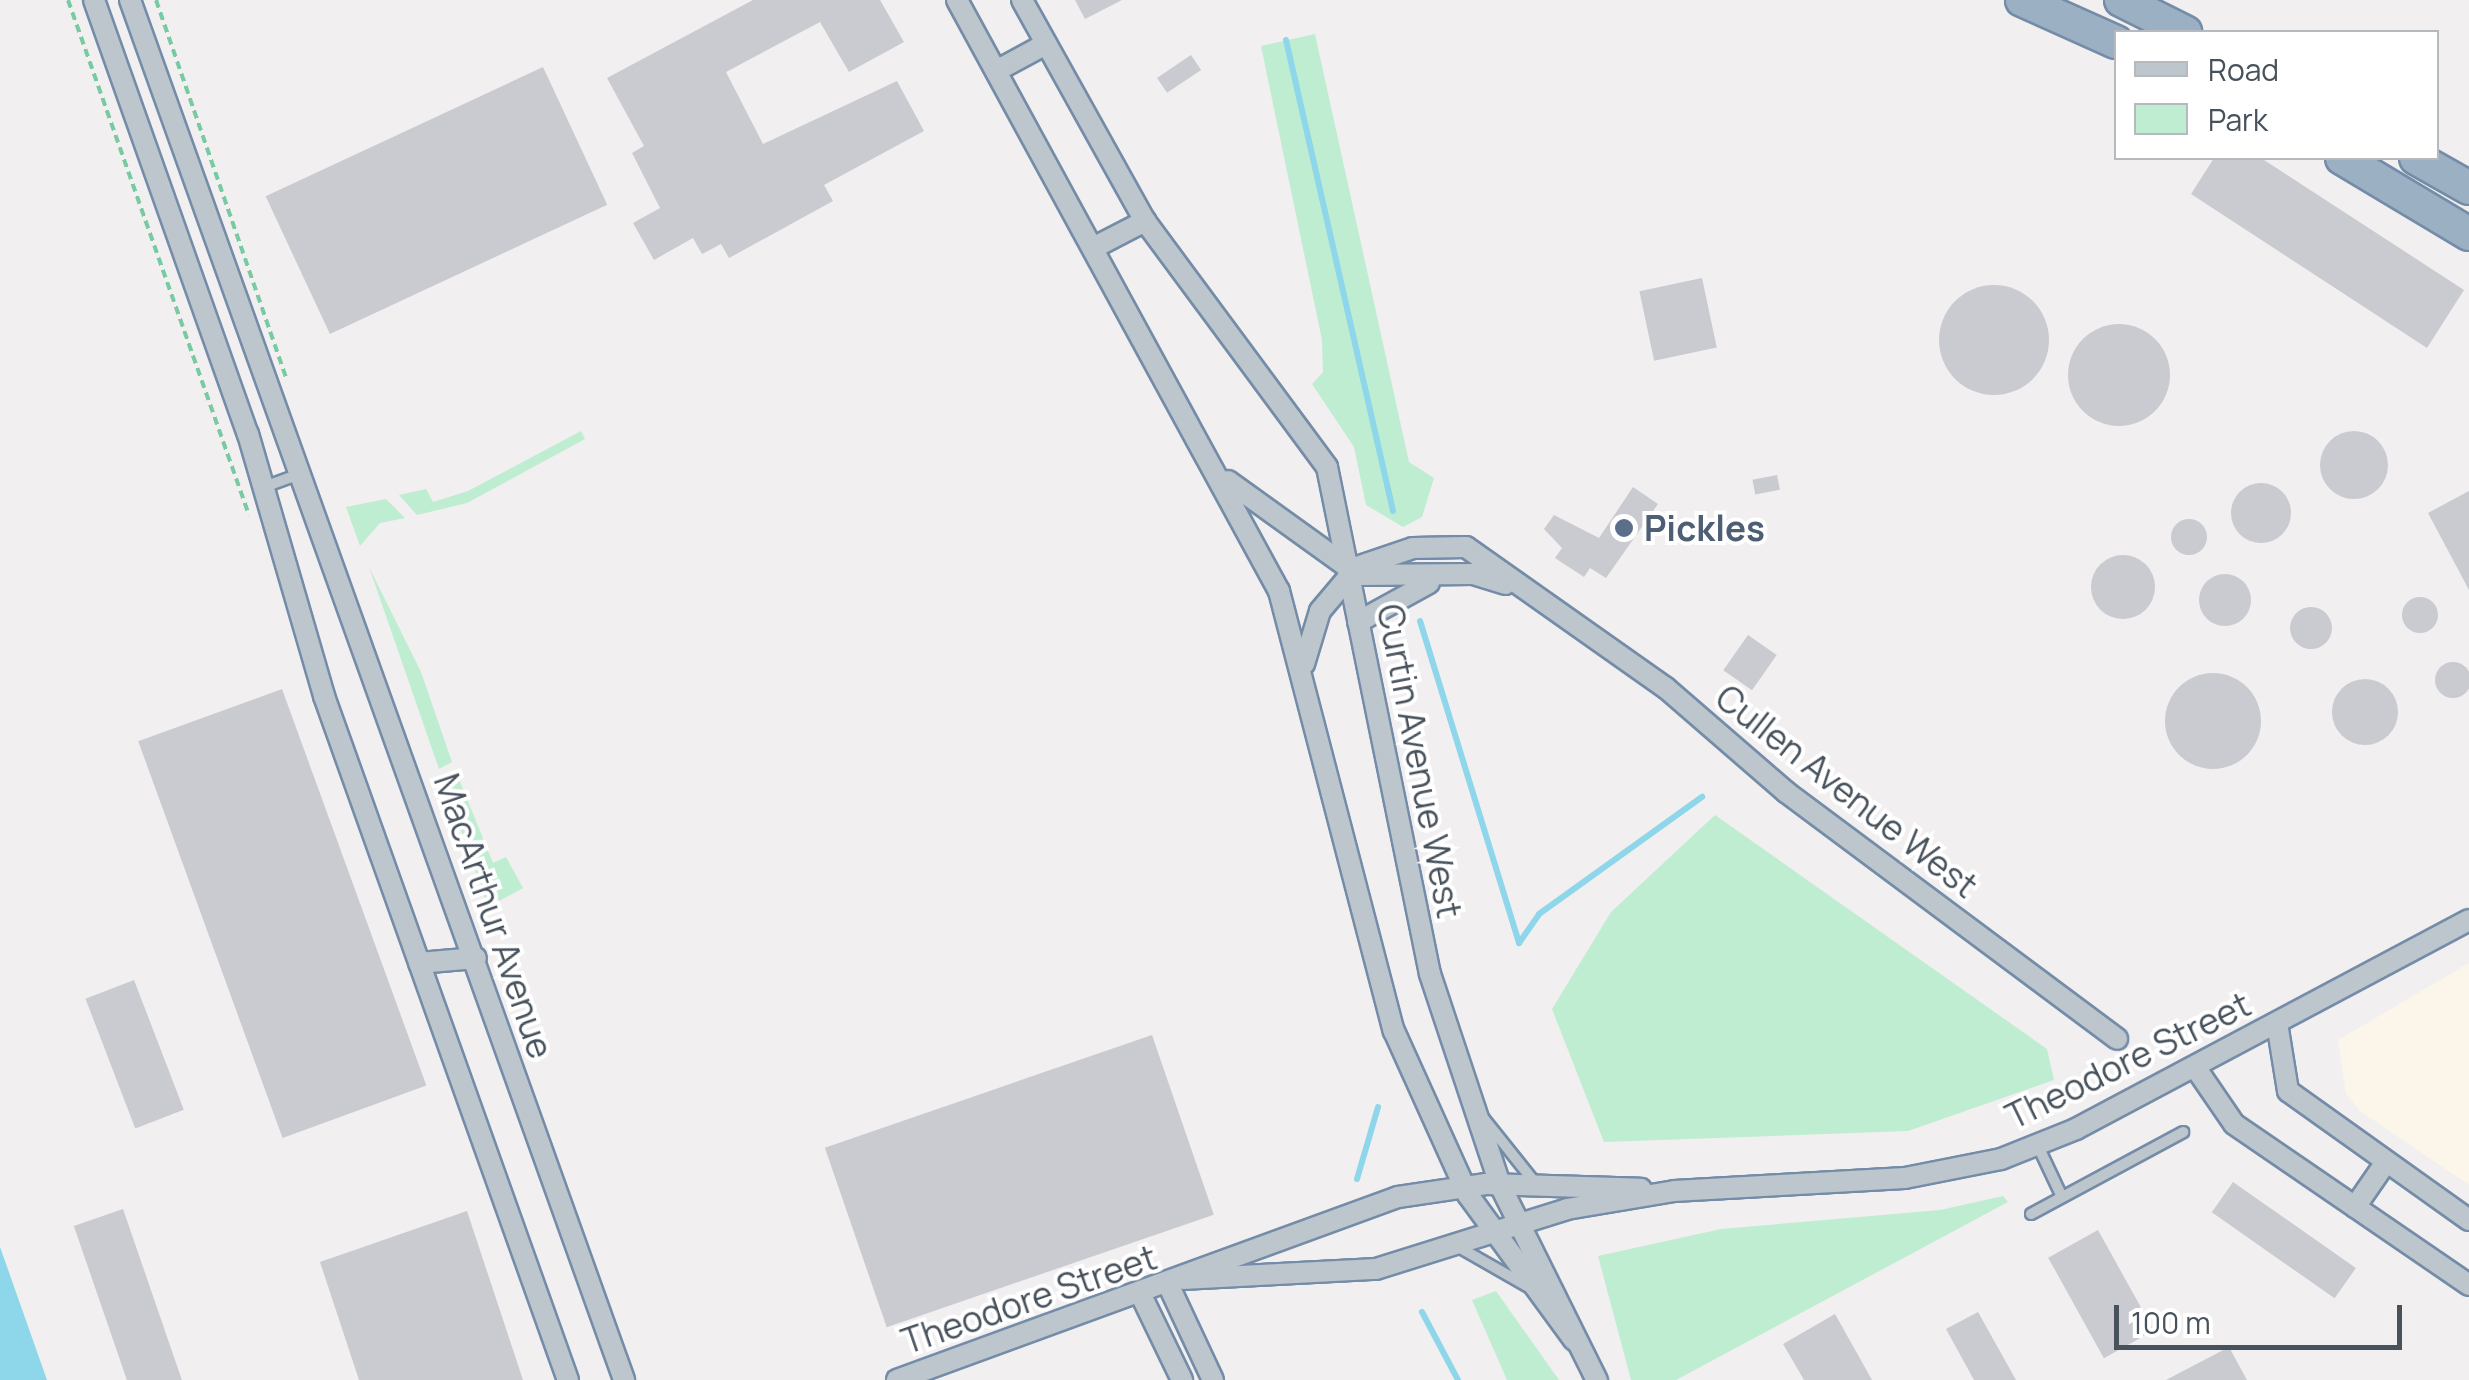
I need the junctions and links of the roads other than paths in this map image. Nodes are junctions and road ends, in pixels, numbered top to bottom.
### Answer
1 (94, 0) edge
2 (130, 0) edge
3 (958, 0) edge
4 (1022, 0) edge
5 (2022, 0) edge
6 (2121, 0) edge
7 (2181, 30) edge
8 (2114, 41) edge
9 (1046, 44) junction
10 (996, 71) junction
11 (2345, 160) edge
12 (2420, 160) edge
13 (2469, 188) edge
14 (1145, 221) junction
15 (2469, 234) edge
16 (1093, 248) junction
17 (1212, 461) junction
18 (301, 474) junction
19 (260, 488) junction
20 (1352, 571) junction
21 (1450, 577) junction
22 (1533, 599) junction
23 (1358, 622) junction
24 (1304, 681) junction
25 (2469, 920) edge
26 (476, 958) junction
27 (419, 962) junction
28 (2276, 1024) junction
29 (2116, 1038) dead end
30 (2195, 1067) junction
31 (1480, 1114) junction
32 (2183, 1132) dead end
33 (2038, 1146) junction
34 (2386, 1162) junction
35 (1500, 1184) junction
36 (1536, 1184) junction
37 (1463, 1186) junction
38 (1674, 1191) junction
39 (2062, 1198) junction
40 (2355, 1207) junction
41 (2030, 1214) dead end
42 (1518, 1220) junction
43 (2469, 1220) edge
44 (1490, 1229) junction
45 (1450, 1242) junction
46 (1176, 1282) junction
47 (2469, 1285) edge
48 (1535, 1290) junction
49 (1140, 1294) junction
50 (1579, 1345) junction
51 (568, 1380) edge
52 (624, 1380) edge
53 (897, 1380) edge
54 (1182, 1380) edge
55 (1212, 1380) edge
56 (1597, 1380) edge

1 - 19 street
2 - 18 street, MacArthur Avenue
3 - 10 street, Curtin Avenue West
4 - 9 street, Curtin Avenue West
5 - 8 highway
6 - 7 highway
9 - 10 street
9 - 14 street, Curtin Avenue West
10 - 16 street, Curtin Avenue West
11 - 15 highway
12 - 13 highway
14 - 16 street
14 - 20 street, Curtin Avenue West
16 - 17 street, Curtin Avenue West
17 - 20 street
17 - 24 street, Curtin Avenue West
18 - 19 lane
18 - 26 street, MacArthur Avenue
19 - 27 street
20 - 21 street, Cullen Avenue West
20 - 22 street, Cullen Avenue West
20 - 23 street, Curtin Avenue West
20 - 24 street, Cullen Avenue West
21 - 22 street, Cullen Avenue West
21 - 23 street
22 - 29 street, Cullen Avenue West
23 - 31 street, Curtin Avenue West
24 - 37 street, Curtin Avenue West
25 - 28 street, Theodore Street
26 - 27 street
26 - 52 street, MacArthur Avenue
27 - 51 street
28 - 30 street, Theodore Street
28 - 34 street
30 - 33 street, Theodore Street
30 - 40 street
31 - 35 street, Curtin Avenue West
31 - 36 lane
32 - 39 lane
33 - 38 street, Theodore Street
33 - 39 lane
34 - 40 street
34 - 43 street
35 - 36 street, Theodore Street
35 - 37 street, Theodore Street
35 - 42 street, Curtin Avenue West
36 - 38 street, Theodore Street
37 - 44 street, Curtin Avenue West
37 - 46 street, Theodore Street
38 - 42 street, Theodore Street
39 - 41 lane
40 - 47 street
42 - 44 street, Theodore Street
42 - 50 street, Curtin Avenue West
44 - 45 street, Theodore Street
44 - 48 street, Curtin Avenue West
45 - 46 street, Theodore Street
45 - 48 lane
46 - 49 street, Theodore Street
46 - 55 street
48 - 50 street, Curtin Avenue West
49 - 53 street, Theodore Street
49 - 54 street
50 - 56 street, Curtin Avenue West

